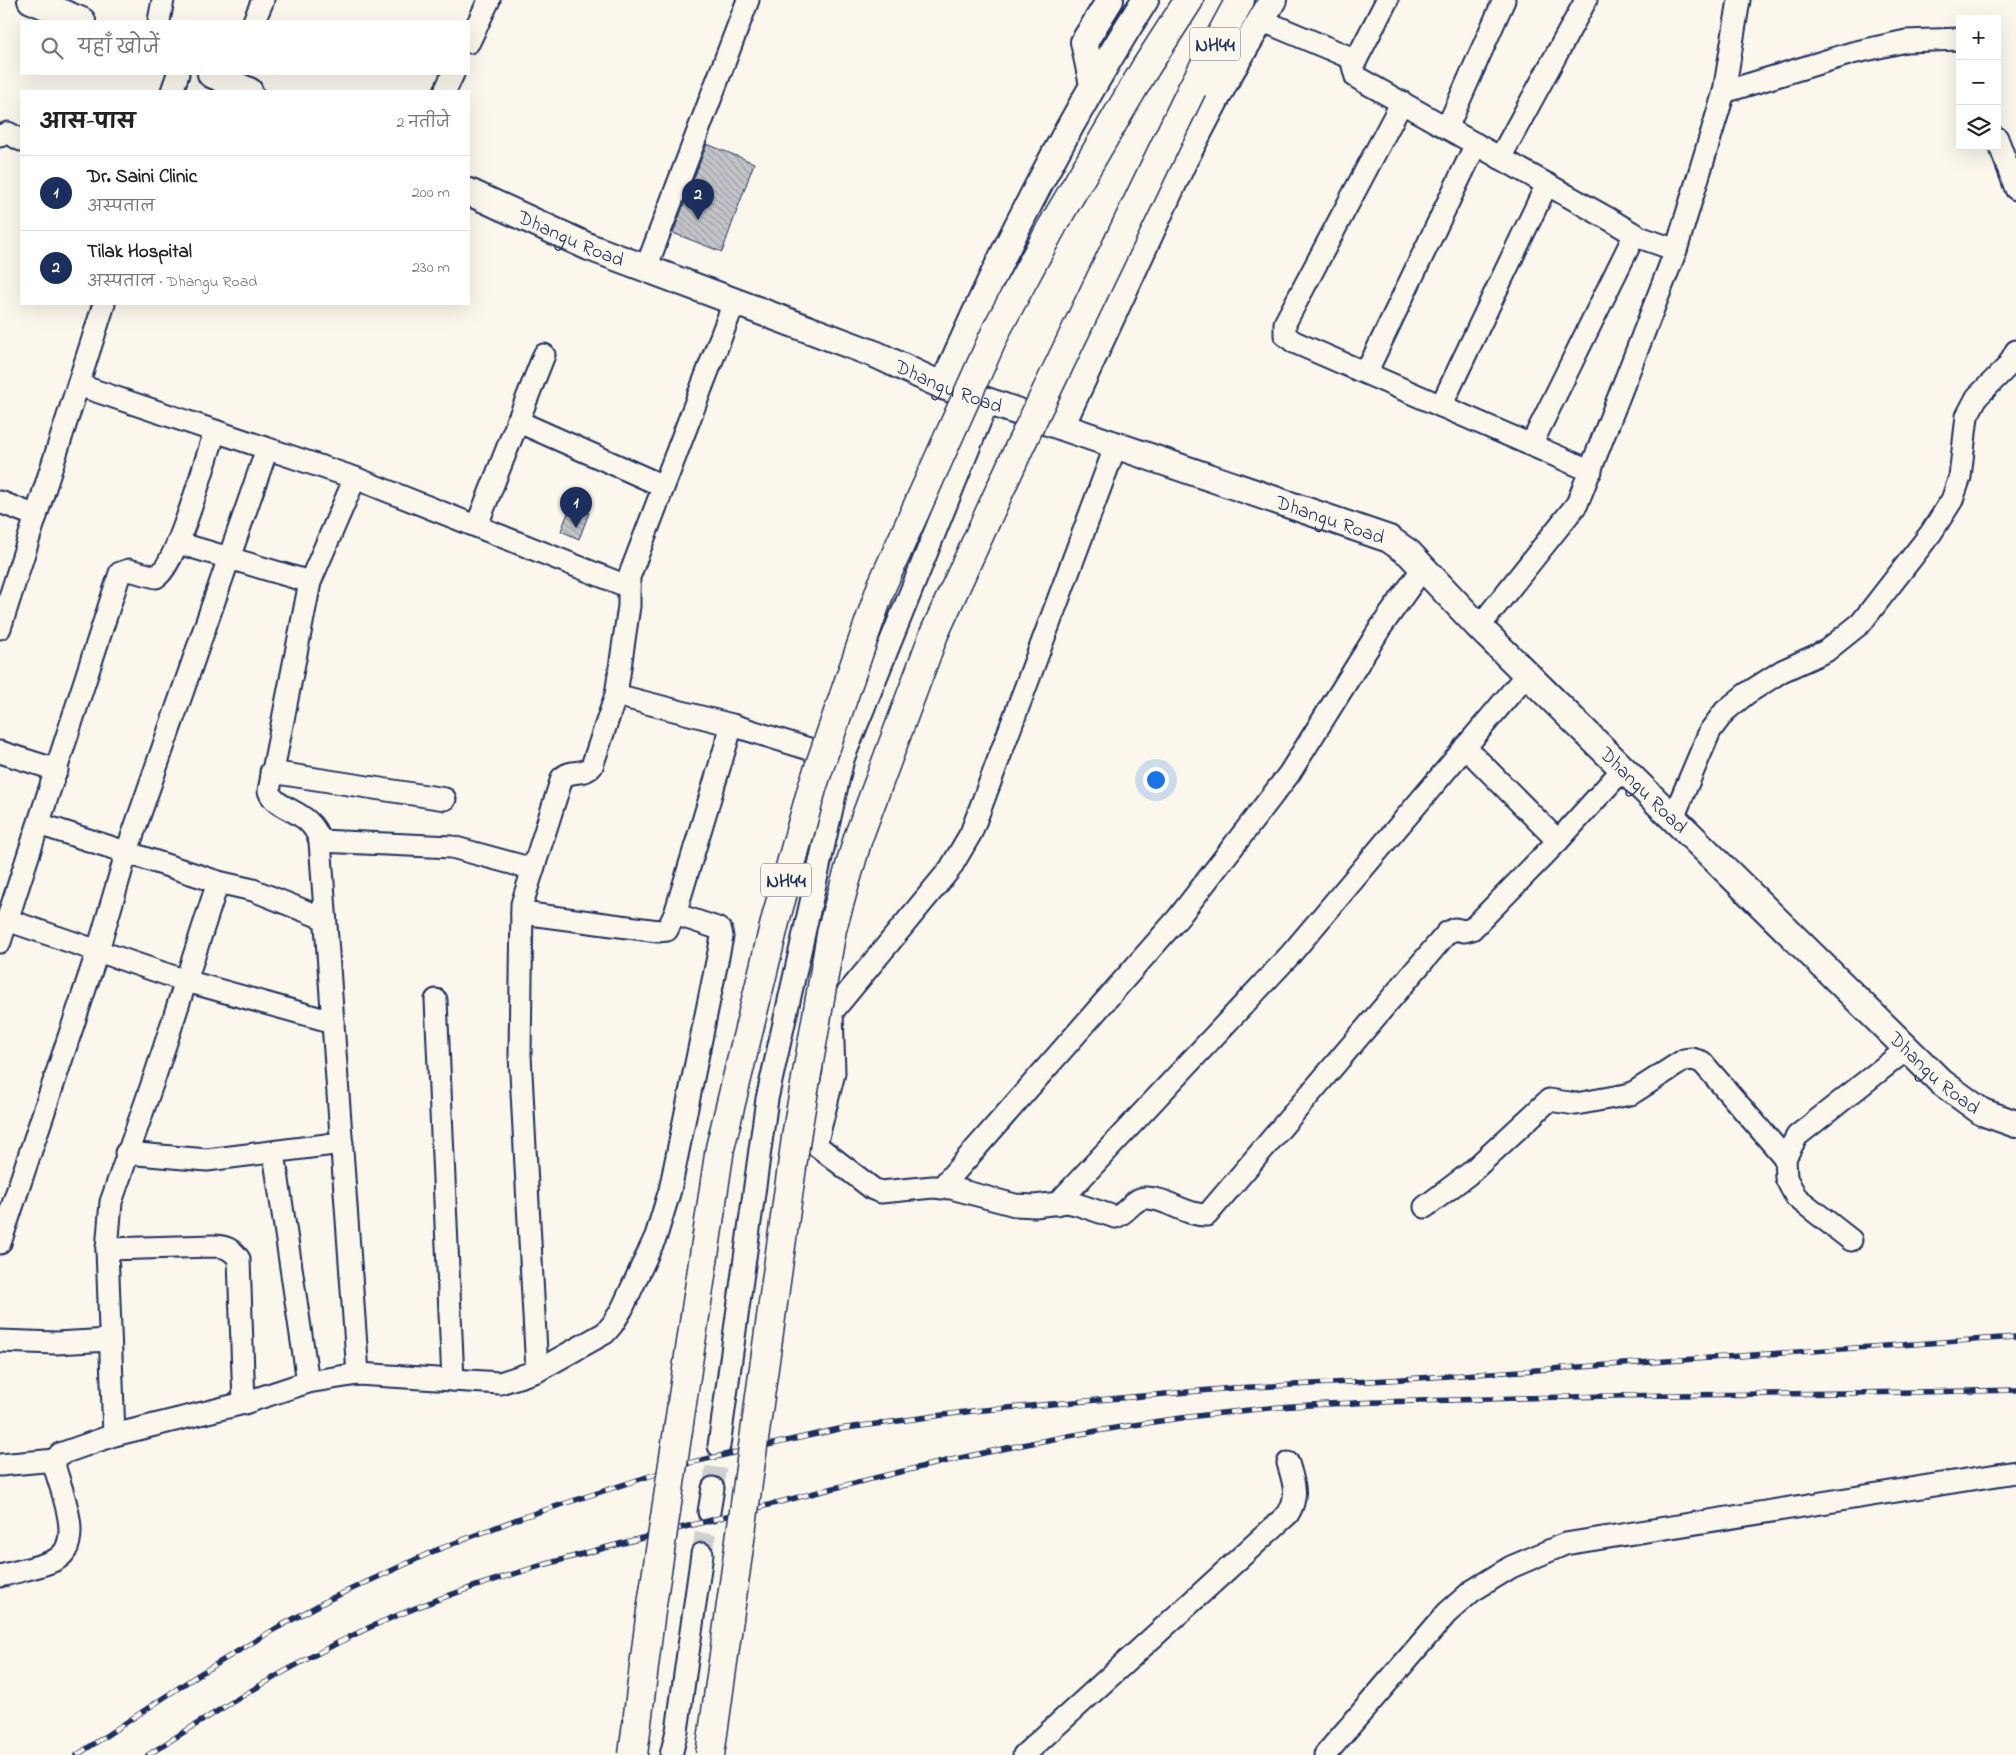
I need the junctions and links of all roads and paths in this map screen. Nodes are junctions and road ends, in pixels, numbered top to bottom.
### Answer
1 (31, 0) edge
2 (163, 0) edge
3 (263, 0) edge
4 (489, 0) edge
5 (748, 0) edge
6 (1110, 0) edge
7 (1145, 0) edge
8 (1189, 0) edge
9 (1240, 0) edge
10 (1387, 0) edge
11 (1504, 0) edge
12 (1586, 0) edge
13 (1739, 0) edge
14 (1267, 10) edge
15 (80, 20) edge
16 (159, 20) edge
17 (254, 20) edge
18 (1956, 39) edge
19 (470, 40) edge
20 (1356, 60) junction
21 (178, 75) edge
22 (453, 75) edge
23 (1093, 85) junction
24 (172, 90) edge
25 (445, 90) edge
26 (1724, 92) junction
27 (1402, 102) junction
28 (1447, 128) junction
29 (0, 136) edge
30 (20, 139) edge
31 (1476, 144) junction
32 (2001, 149) edge
33 (1500, 158) junction
34 (1546, 184) junction
35 (2016, 189) edge
36 (470, 192) edge
37 (1634, 234) junction
38 (1676, 250) junction
39 (646, 268) junction
40 (736, 300) junction
41 (104, 305) edge
42 (2016, 351) edge
43 (544, 355) dead end
44 (1366, 373) junction
45 (78, 385) junction
46 (943, 386) junction
47 (988, 401) junction
48 (1441, 406) junction
49 (517, 421) junction
50 (1060, 426) junction
51 (215, 431) junction
52 (1116, 445) junction
53 (1531, 445) junction
54 (267, 449) junction
55 (1590, 471) junction
56 (355, 478) junction
57 (663, 486) junction
58 (0, 502) edge
59 (36, 516) junction
60 (477, 525) junction
61 (178, 543) junction
62 (229, 558) junction
63 (1423, 568) junction
64 (310, 582) junction
65 (629, 587) junction
66 (1479, 627) junction
67 (0, 628) edge
68 (1527, 674) junction
69 (616, 694) junction
70 (732, 725) junction
71 (1465, 747) junction
72 (0, 752) edge
73 (844, 759) junction
74 (1623, 769) junction
75 (57, 770) junction
76 (271, 772) junction
77 (445, 799) dead end
78 (1672, 818) junction
79 (39, 824) junction
80 (320, 841) junction
81 (1558, 841) junction
82 (127, 851) junction
83 (533, 870) junction
84 (218, 882) junction
85 (522, 912) junction
86 (675, 914) junction
87 (325, 919) junction
88 (8, 920) junction
89 (0, 942) edge
90 (98, 950) junction
91 (186, 981) junction
92 (436, 1000) dead end
93 (333, 1022) junction
94 (1907, 1049) junction
95 (2016, 1124) edge
96 (342, 1143) junction
97 (126, 1153) junction
98 (274, 1153) junction
99 (1785, 1158) junction
100 (941, 1188) junction
101 (1057, 1204) junction
102 (1425, 1208) dead end
103 (1851, 1240) dead end
104 (0, 1243) edge
105 (106, 1249) junction
106 (110, 1340) junction
107 (0, 1341) edge
108 (537, 1371) junction
109 (358, 1374) junction
110 (453, 1380) junction
111 (308, 1382) junction
112 (244, 1403) junction
113 (114, 1435) junction
114 (718, 1446) tunnel mouth
115 (55, 1460) junction
116 (1288, 1464) dead end
117 (0, 1466) edge
118 (2016, 1472) edge
119 (713, 1488) tunnel mouth
120 (709, 1512) tunnel mouth
121 (702, 1554) tunnel mouth
122 (0, 1576) edge
123 (633, 1755) edge
124 (671, 1755) edge
125 (710, 1755) edge
126 (1024, 1755) edge
127 (1325, 1755) edge

1 - 15 street
2 - 16 street
3 - 17 street
4 - 19 street
5 - 39 street
6 - 23 street
7 - 23 street
8 - 123 highway, NH44, bridge
9 - 125 highway, NH44, bridge
10 - 20 street
11 - 28 street
12 - 33 street
13 - 26 street
14 - 20 street
14 - 50 street
18 - 26 street
20 - 27 street
21 - 24 street
22 - 25 street
23 - 46 street
26 - 38 street
27 - 28 street
27 - 44 street
28 - 31 street
29 - 30 street
31 - 33 street
31 - 44 street
32 - 35 street
33 - 34 street
34 - 37 street
34 - 48 street
36 - 39 street, Dhangu Road
37 - 38 street
37 - 53 street
38 - 55 street
39 - 40 street, Dhangu Road
40 - 46 street, Dhangu Road
40 - 57 street
41 - 45 street
42 - 78 street
43 - 49 street
44 - 48 street
45 - 51 street
45 - 59 street
46 - 47 street, Dhangu Road
47 - 50 street, Dhangu Road
47 - 73 street
48 - 53 street
49 - 57 street
49 - 60 street
50 - 52 street, Dhangu Road
51 - 54 street
51 - 61 street
52 - 63 street, Dhangu Road
52 - 100 street
53 - 55 street
54 - 56 street
54 - 62 street
55 - 66 street
56 - 60 street
56 - 64 street
57 - 65 street
58 - 59 street
59 - 67 street
60 - 65 street
61 - 62 street
61 - 75 street
62 - 64 street
62 - 82 street
63 - 66 street, Dhangu Road
63 - 100 street
64 - 76 street
65 - 69 street
66 - 68 street, Dhangu Road
68 - 71 street
68 - 74 street, Dhangu Road
69 - 70 street
69 - 83 street
70 - 73 street
70 - 86 street
71 - 81 street
71 - 101 street
72 - 75 street
73 - 114 street
74 - 78 street, Dhangu Road
74 - 81 street
75 - 79 street
76 - 77 street
76 - 80 street
78 - 94 street, Dhangu Road
79 - 82 street
79 - 88 street
80 - 83 street
80 - 87 street
81 - 101 street
82 - 84 street
82 - 90 street
83 - 85 street
84 - 87 street
84 - 91 street
85 - 86 street
85 - 108 street
86 - 108 street
87 - 93 street
88 - 89 street
88 - 90 street
90 - 91 street
90 - 104 street
91 - 93 street
91 - 97 street
92 - 110 street
93 - 96 street
94 - 95 street, Dhangu Road
94 - 99 street
96 - 98 street
96 - 109 street
97 - 98 street
97 - 105 street
98 - 111 street
99 - 102 street
99 - 103 street
100 - 101 street
105 - 106 street
105 - 112 street
106 - 107 street
106 - 113 street
108 - 110 street
109 - 110 street
109 - 111 street
111 - 112 street
112 - 113 street
113 - 115 street
115 - 117 street
115 - 122 street
116 - 126 street
118 - 127 street
119 - 120 street
121 - 124 street

